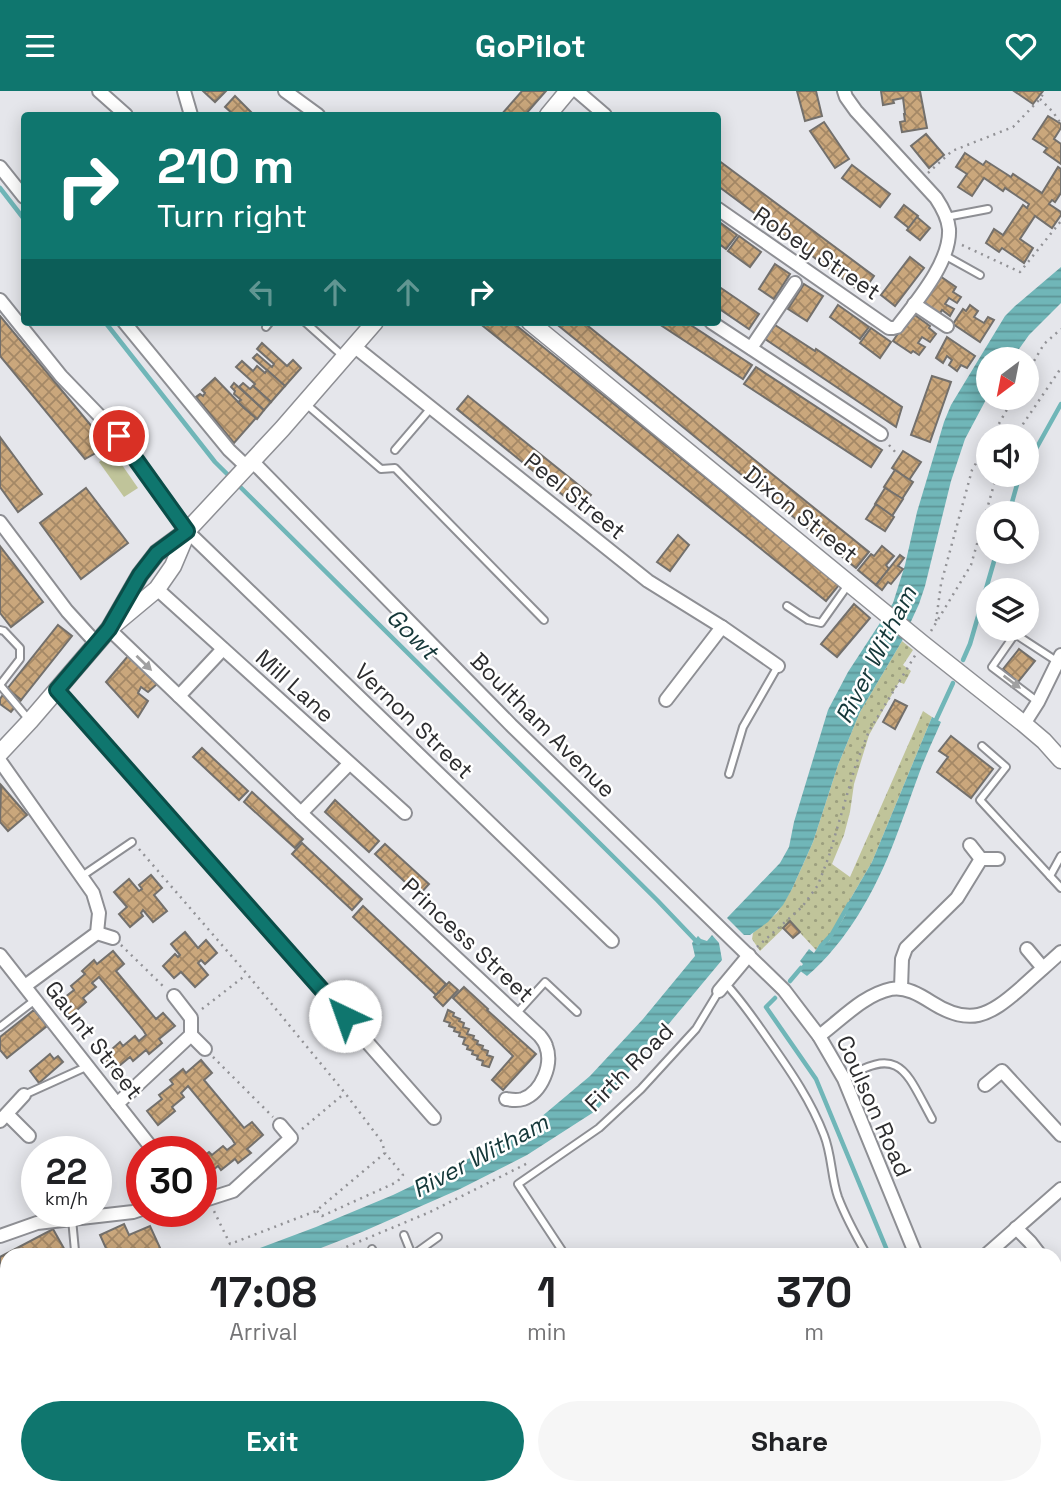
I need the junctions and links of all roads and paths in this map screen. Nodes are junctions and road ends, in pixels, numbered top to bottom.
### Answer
1 (99, 91) edge
2 (184, 91) edge
3 (286, 91) edge
4 (568, 91) edge
5 (577, 91) edge
6 (844, 91) edge
7 (1045, 91) edge
8 (1040, 99) junction
9 (123, 112) edge
10 (190, 112) edge
11 (314, 112) edge
12 (550, 112) edge
13 (602, 112) edge
14 (1061, 124) edge
15 (0, 167) edge
16 (920, 180) junction
17 (21, 193) edge
18 (988, 209) dead end
19 (721, 211) edge
20 (946, 217) junction
21 (1061, 221) edge
22 (948, 238) junction
23 (944, 255) junction
24 (980, 275) dead end
25 (795, 283) dead end
26 (0, 300) edge
27 (914, 304) junction
28 (127, 326) edge
29 (311, 326) edge
30 (372, 326) edge
31 (535, 326) edge
32 (717, 326) edge
33 (947, 326) dead end
34 (1061, 329) edge
35 (751, 348) junction
36 (1040, 351) edge
37 (350, 352) junction
38 (1061, 368) edge
39 (305, 403) junction
40 (431, 408) junction
41 (1023, 424) edge
42 (881, 434) dead end
43 (395, 450) dead end
44 (976, 463) edge
45 (247, 467) junction
46 (993, 487) edge
47 (0, 522) edge
48 (187, 531) junction
49 (849, 584) junction
50 (157, 589) junction
51 (787, 606) dead end
52 (544, 620) dead end
53 (936, 624) junction
54 (722, 627) junction
55 (109, 629) junction
56 (0, 630) edge
57 (920, 642) junction
58 (97, 644) junction
59 (223, 649) junction
60 (1060, 658) edge
61 (778, 666) joint
62 (57, 690) junction
63 (179, 697) junction
64 (666, 700) dead end
65 (1038, 702) junction
66 (30, 721) junction
67 (1024, 724) junction
68 (1044, 741) junction
69 (982, 746) dead end
70 (1061, 746) edge
71 (0, 753) edge
72 (1061, 760) edge
73 (0, 761) edge
74 (349, 764) junction
75 (729, 774) dead end
76 (301, 813) junction
77 (405, 813) dead end
78 (132, 842) joint
79 (970, 845) dead end
80 (1061, 856) edge
81 (981, 859) junction
82 (998, 859) dead end
83 (1050, 876) junction
84 (81, 877) junction
85 (1061, 888) edge
86 (97, 933) junction
87 (113, 938) joint
88 (612, 941) dead end
89 (1027, 949) dead end
90 (1061, 952) edge
91 (0, 955) edge
92 (748, 955) junction
93 (1044, 968) junction
94 (247, 974) junction
95 (24, 986) junction
96 (722, 987) junction
97 (901, 988) junction
98 (174, 996) joint
99 (35, 1000) junction
100 (577, 1012) dead end
101 (516, 1014) junction
102 (191, 1018) junction
103 (0, 1027) edge
104 (191, 1035) junction
105 (819, 1036) junction
106 (205, 1049) joint
107 (86, 1066) junction
108 (844, 1079) junction
109 (985, 1085) dead end
110 (345, 1093) junction
111 (24, 1095) joint
112 (506, 1099) dead end
113 (117, 1104) junction
114 (3, 1118) edge
115 (435, 1118) dead end
116 (932, 1119) dead end
117 (280, 1125) joint
118 (1061, 1135) edge
119 (29, 1136) dead end
120 (142, 1136) edge
121 (291, 1138) junction
122 (385, 1153) junction
123 (532, 1161) dead end
124 (1061, 1189) edge
125 (217, 1194) edge
126 (316, 1211) junction
127 (217, 1220) edge
128 (26, 1227) edge
129 (73, 1227) edge
130 (1016, 1228) junction
131 (404, 1235) dead end
132 (0, 1236) edge
133 (438, 1237) dead end
134 (75, 1248) edge
135 (344, 1248) edge
136 (410, 1248) edge
137 (423, 1248) edge
138 (560, 1248) edge
139 (863, 1248) edge
140 (913, 1248) edge
141 (994, 1248) edge
142 (1035, 1248) edge

1 - 9 street
2 - 10 street
3 - 11 street
4 - 12 street
5 - 13 street
6 - 16 street
7 - 8 path
8 - 14 path
8 - 16 path
15 - 17 street
16 - 20 street
18 - 20 lane
19 - 27 street, Robey Street
20 - 22 street
21 - 22 path
22 - 23 street
23 - 24 lane
23 - 27 street
25 - 35 street
26 - 48 street, Vernon Street
27 - 33 street
28 - 45 street, Boultham Avenue
29 - 37 lane
30 - 37 street
31 - 49 street, Dixon Street
32 - 35 street
34 - 36 path
35 - 42 street
37 - 39 street
37 - 40 street, Peel Street
38 - 41 path
39 - 45 street
39 - 52 lane
40 - 43 lane
40 - 54 street, Peel Street
44 - 53 path
45 - 48 street
45 - 92 street, Boultham Avenue
46 - 53 path
47 - 58 street
48 - 50 street
48 - 55 street
48 - 88 street, Vernon Street
49 - 51 lane
49 - 57 street, Dixon Street
50 - 55 street
50 - 59 street, Mill Lane
53 - 57 path
54 - 61 street, Peel Street
54 - 64 street
55 - 58 street
55 -> 63 street, Princess Street
56 - 66 lane
57 - 67 street, Dixon Street
57 - 92 path
58 - 62 street
59 - 63 street
59 - 74 street, Mill Lane
60 - 65 street
60 -> 65 lane
61 - 75 lane
62 - 66 street
62 - 115 street
63 - 76 street, Princess Street
65 - 67 street
66 - 71 street
67 - 68 street, Dixon Street
68 - 70 street, Dixon Street
68 - 72 street, Dixon Street
69 - 83 lane
73 - 84 street
74 - 76 street
74 - 77 street, Mill Lane
76 - 101 street, Princess Street
78 - 84 lane
78 - 94 path
79 - 81 street
80 - 83 lane
81 - 82 street
81 - 97 street
83 - 85 lane
84 - 86 street
86 - 87 street
86 - 95 street
87 - 98 path
89 - 93 street
90 - 93 street
91 - 95 street, Gaunt Street
92 - 96 street, Firth Road
92 - 105 street, Coulson Road
93 - 97 street
94 - 102 path
94 - 110 path
95 - 99 street, Gaunt Street
96 - 138 lane, Firth Road
96 - 139 lane
97 - 105 street
98 - 102 street
99 - 103 lane
99 - 107 street, Gaunt Street
100 - 101 lane
101 - 112 street, Princess Street
102 - 104 street
104 - 106 street
104 - 113 street
105 - 108 street, Coulson Road
106 - 117 path
107 - 111 lane
107 - 113 street, Gaunt Street
108 - 116 lane
108 - 140 street, Coulson Road
109 - 118 street
110 - 121 path
110 - 122 path
111 - 114 street
113 - 120 street, Gaunt Street
114 - 119 street
117 - 121 street
121 - 125 street
122 - 126 path
122 - 126 path
123 - 135 path
124 - 130 street
126 - 127 path
128 - 132 street
129 - 134 lane
130 - 141 street
130 - 142 street
131 - 136 lane
133 - 137 lane

